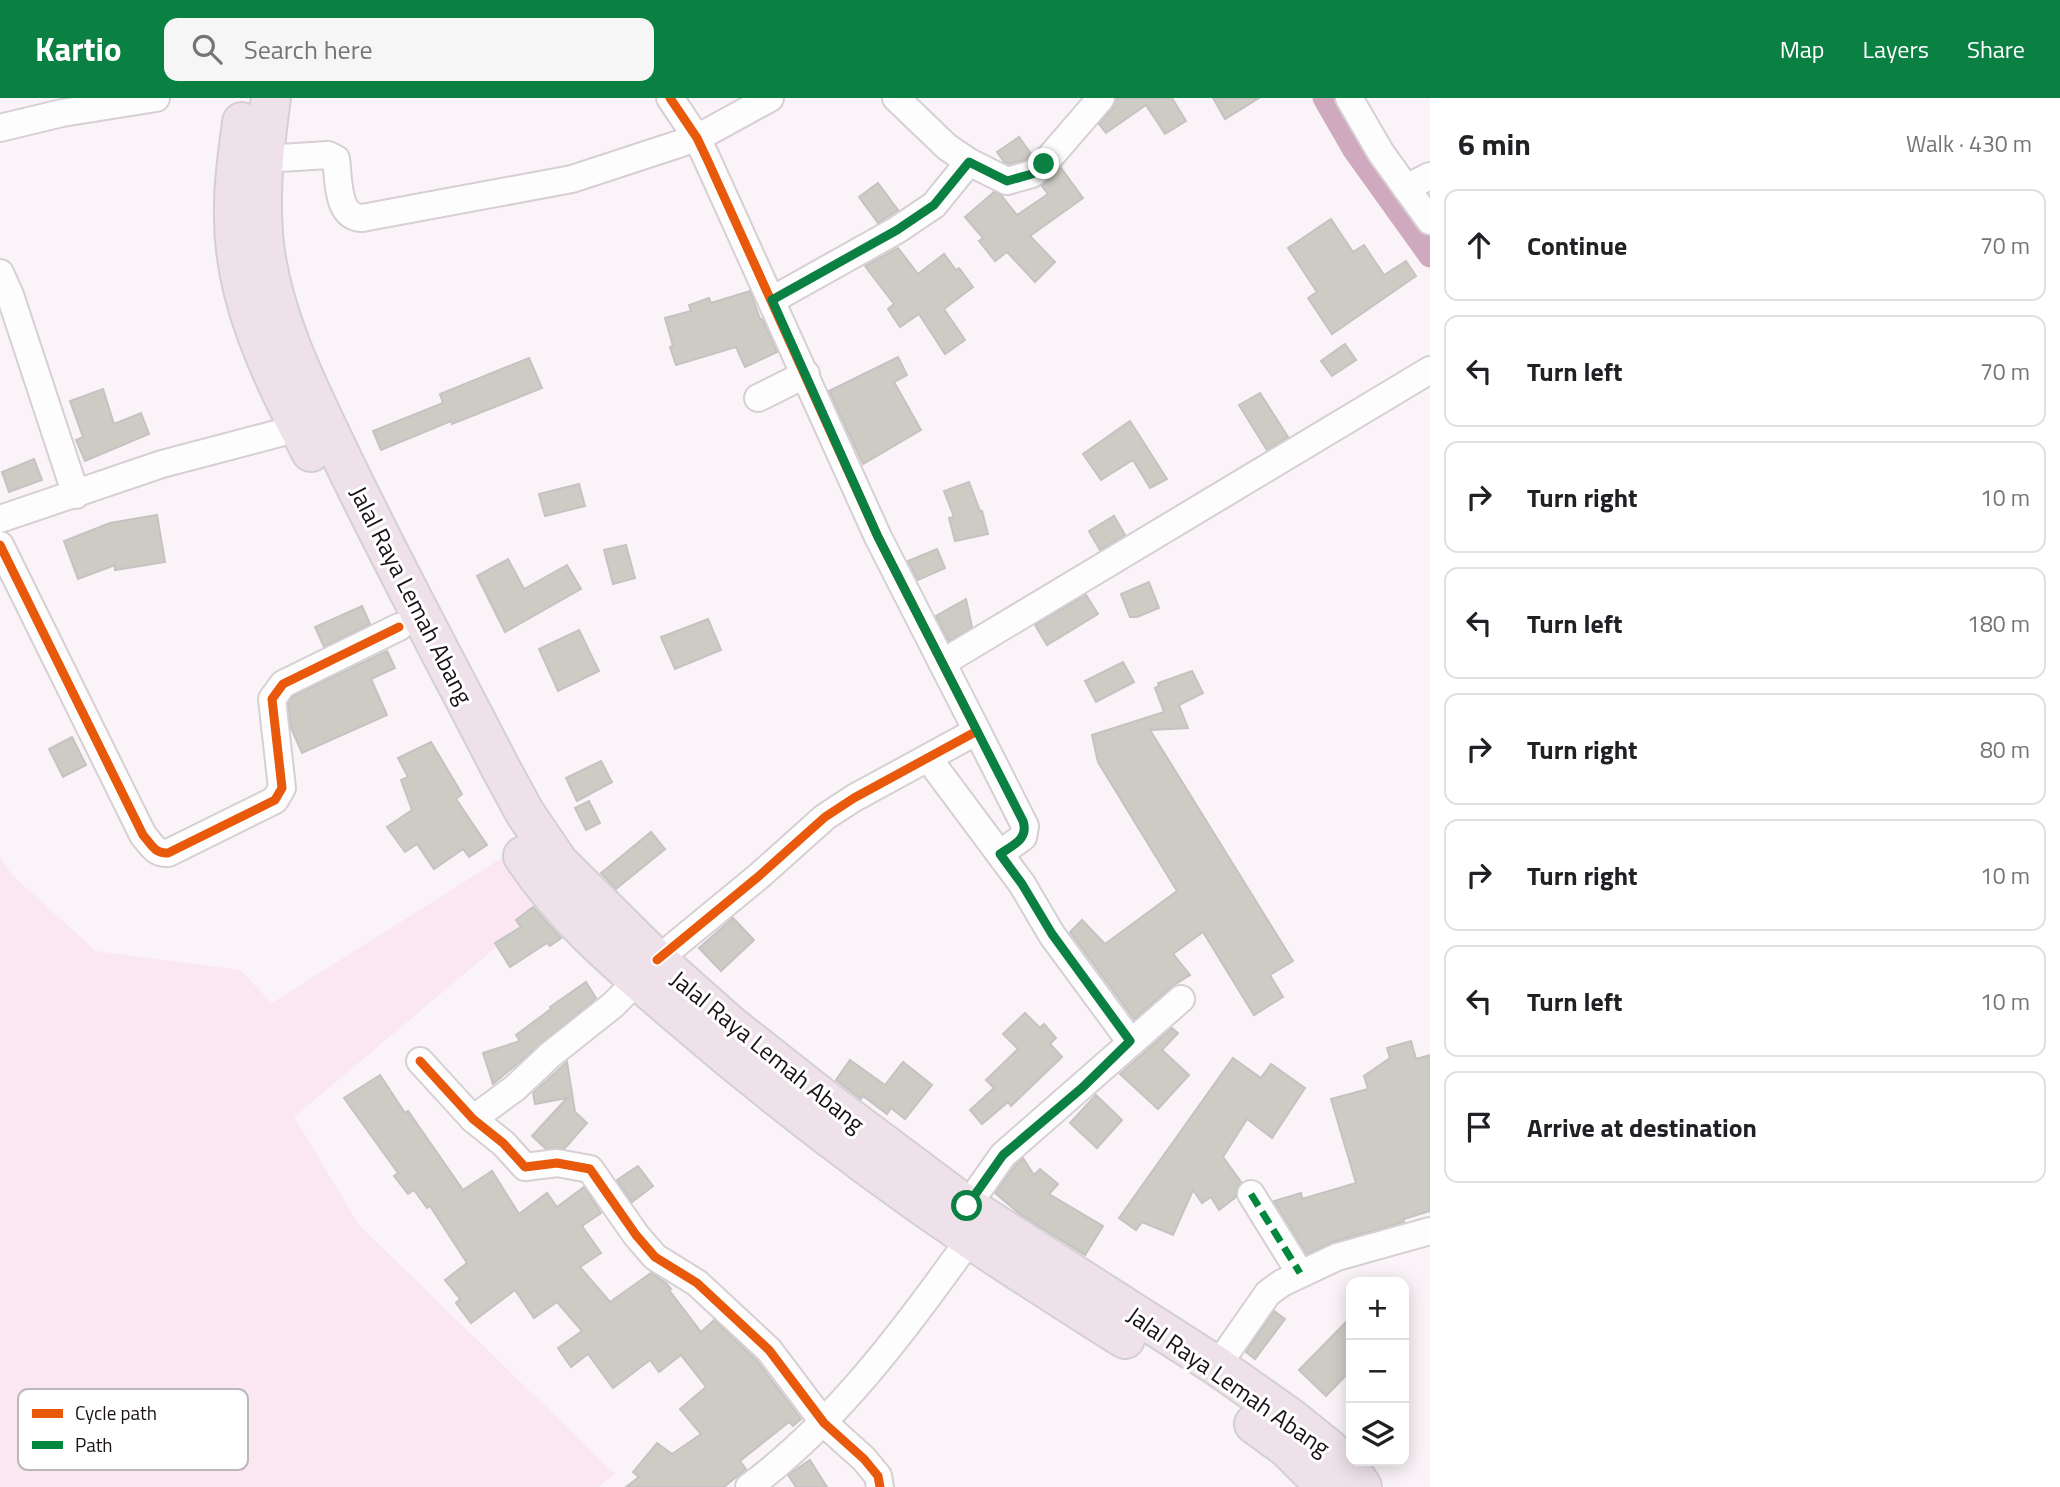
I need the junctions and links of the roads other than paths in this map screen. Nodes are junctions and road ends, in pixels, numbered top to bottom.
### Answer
1 (156, 98) edge
2 (245, 98) edge
3 (271, 98) edge
4 (670, 98) edge
5 (770, 98) edge
6 (897, 98) edge
7 (1101, 98) edge
8 (1349, 98) edge
9 (0, 128) edge
10 (697, 138) junction
11 (264, 159) junction
12 (969, 162) junction
13 (1430, 176) edge
14 (1406, 188) junction
15 (1430, 221) edge
16 (0, 273) edge
17 (772, 300) junction
18 (1430, 370) edge
19 (806, 374) junction
20 (758, 398) dead end
21 (299, 428) junction
22 (76, 495) junction
23 (0, 519) edge
24 (0, 545) edge
25 (399, 627) junction
26 (942, 663) junction
27 (977, 731) junction
28 (928, 758) junction
29 (1000, 854) junction
30 (648, 970) junction
31 (1181, 999) dead end
32 (1130, 1041) junction
33 (419, 1061) dead end
34 (472, 1119) junction
35 (1251, 1194) dead end
36 (968, 1222) junction
37 (1430, 1231) edge
38 (1300, 1273) junction
39 (1217, 1366) junction
40 (824, 1423) junction
41 (1352, 1476) edge
42 (749, 1487) edge
43 (880, 1487) edge

1 - 9 street
2 - 21 highway, Jalal Raya Lemah Abang
3 - 11 highway, Jalal Raya Lemah Abang
4 - 10 street
5 - 10 street
6 - 12 street
7 - 12 street
8 - 14 street
10 - 11 street
10 - 17 street
11 - 30 highway, Jalal Raya Lemah Abang
12 - 17 street
13 - 14 street
14 - 15 street
16 - 22 street
17 - 19 street
18 - 26 street
19 - 20 street
19 - 26 street
21 - 22 street
21 - 25 highway, Jalal Raya Lemah Abang
22 - 23 street
24 - 25 street
25 - 30 highway, Jalal Raya Lemah Abang
26 - 27 street
27 - 28 street
27 - 29 street
28 - 29 street
28 - 30 street
29 - 32 street
30 - 34 street
30 - 36 highway, Jalal Raya Lemah Abang
31 - 32 street
32 - 36 street
33 - 34 street
34 - 40 street
35 - 38 street
36 - 39 highway, Jalal Raya Lemah Abang
36 - 40 street
36 - 41 highway, Jalal Raya Lemah Abang
37 - 38 street
38 - 39 street
39 - 41 highway, Jalal Raya Lemah Abang
40 - 42 street
40 - 43 street

